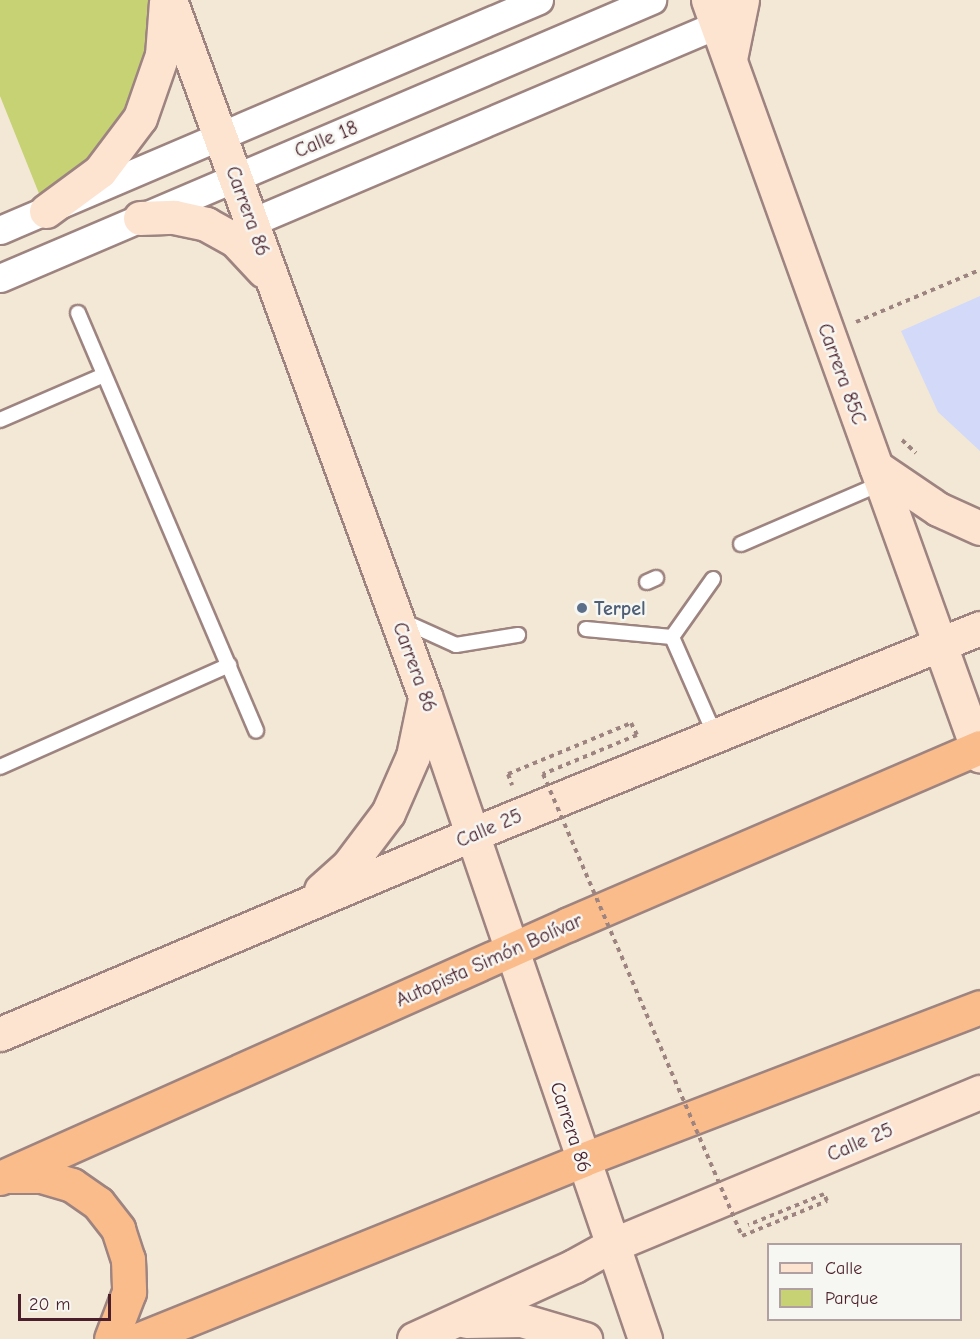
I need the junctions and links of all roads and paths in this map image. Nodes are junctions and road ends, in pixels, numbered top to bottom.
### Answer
1 (168, 0) edge
2 (538, 0) edge
3 (652, 0) edge
4 (742, 0) edge
5 (712, 13) edge
6 (730, 61) junction
7 (221, 136) junction
8 (236, 177) junction
9 (46, 211) junction
10 (140, 218) junction
11 (252, 222) junction
12 (0, 230) edge
13 (980, 270) edge
14 (0, 278) edge
15 (276, 291) junction
16 (78, 313) dead end
17 (859, 333) dead end
18 (104, 375) junction
19 (0, 420) edge
20 (898, 437) dead end
21 (920, 455) dead end
22 (879, 475) junction
23 (980, 528) edge
24 (741, 544) dead end
25 (713, 579) dead end
26 (398, 619) junction
27 (980, 628) edge
28 (586, 629) dead end
29 (518, 634) dead end
30 (672, 637) junction
31 (940, 644) junction
32 (229, 665) junction
33 (425, 696) junction
34 (256, 731) dead end
35 (716, 735) junction
36 (979, 751) edge
37 (0, 767) edge
38 (508, 774) dead end
39 (473, 834) junction
40 (294, 909) junction
41 (513, 950) junction
42 (980, 1007) edge
43 (0, 1034) edge
44 (980, 1092) edge
45 (582, 1160) junction
46 (0, 1178) edge
47 (748, 1225) dead end
48 (610, 1246) junction
49 (452, 1321) junction
50 (111, 1339) edge
51 (140, 1339) edge
52 (414, 1339) edge
53 (585, 1339) edge
54 (645, 1339) edge

1 - 7 street, Carrera 86
1 - 9 street
2 - 7 street
3 - 8 street, Calle 18
4 - 6 street
5 - 6 street, Carrera 85C
5 - 11 street
6 - 22 street, Carrera 85C
7 - 8 street, Carrera 86
7 - 9 street
8 - 10 street, Calle 18
8 - 11 street, Carrera 86
9 - 12 street
10 - 14 street, Calle 18
10 - 15 street
11 - 15 street, Carrera 86
13 - 17 path
15 - 26 street, Carrera 86
16 - 18 lane
18 - 19 lane
18 - 32 lane
20 - 21 path
22 - 23 street
22 - 24 lane
22 - 31 street, Carrera 85C
25 - 30 lane
26 - 29 lane
26 - 33 street, Carrera 86
27 - 31 street, Calle 25
28 - 30 lane
30 - 35 lane
31 - 35 street, Calle 25
31 - 36 street, Carrera 85C
32 - 34 lane
32 - 37 lane
33 - 39 street, Carrera 86
33 - 40 street
35 - 39 street, Calle 25
36 - 41 highway, Autopista Simón Bolívar
38 - 47 path, bridge
39 - 40 street, Calle 25
39 - 41 street, Carrera 86
40 - 43 street, Calle 25
41 - 45 street, Carrera 86
41 - 46 highway, Autopista Simón Bolívar
42 - 45 highway
44 - 48 street, Calle 25
45 - 48 street, Carrera 86
45 - 51 highway
46 - 50 highway
48 - 49 street, Calle 25
48 - 54 street, Carrera 86
49 - 52 street, Calle 25
49 - 53 street

